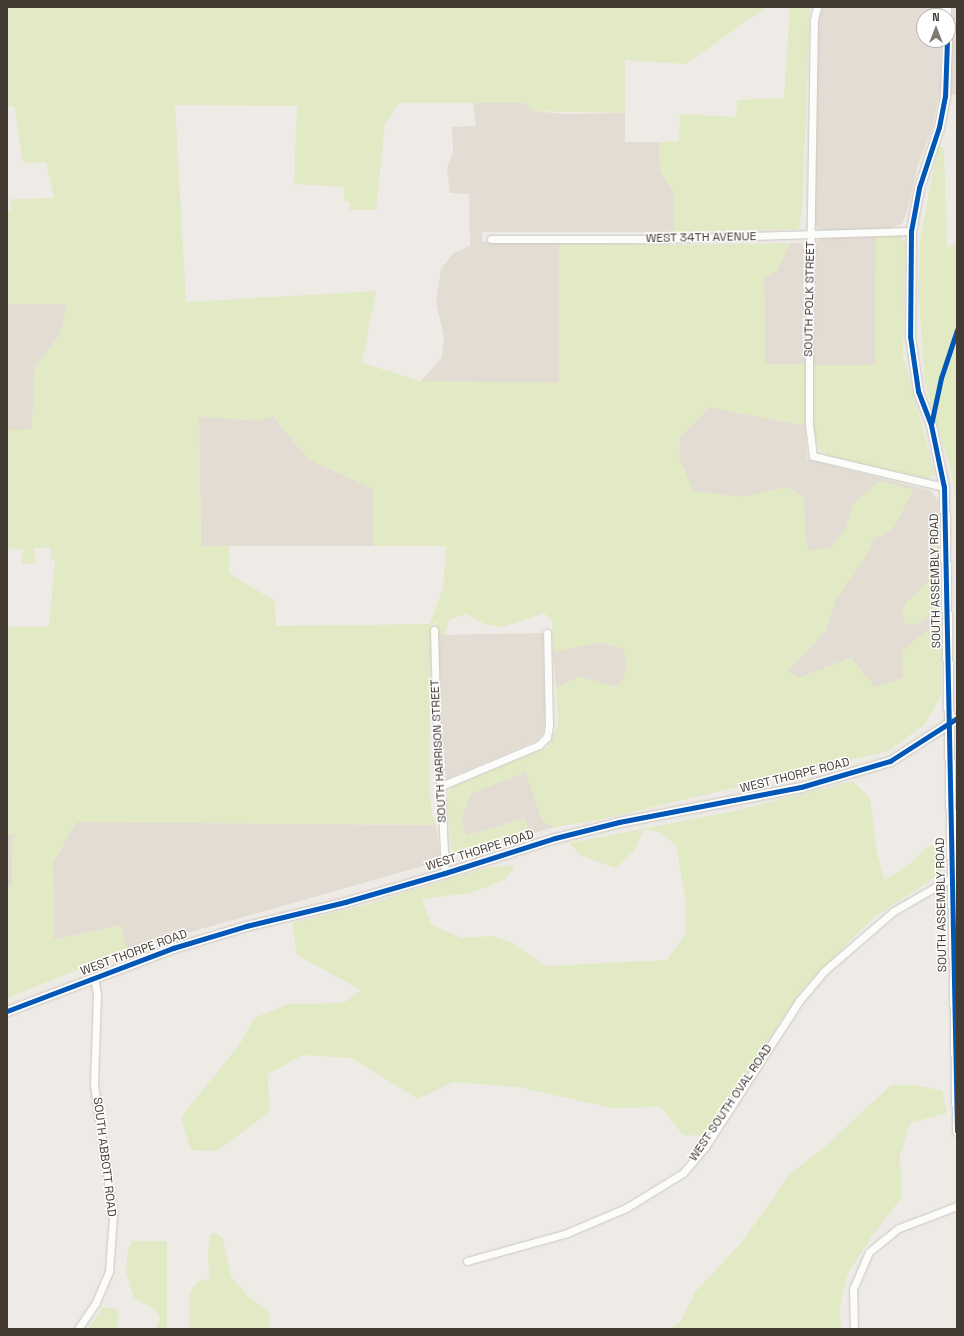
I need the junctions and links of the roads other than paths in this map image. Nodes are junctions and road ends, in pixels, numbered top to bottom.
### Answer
1 (817, 7) edge
2 (947, 48) edge
3 (911, 231) junction
4 (811, 236) junction
5 (491, 239) dead end
6 (944, 486) junction
7 (434, 630) dead end
8 (547, 633) dead end
9 (957, 718) edge
10 (949, 725) junction
11 (441, 786) junction
12 (445, 873) junction
13 (954, 878) edge
14 (94, 977) junction
15 (7, 1011) edge
16 (956, 1067) edge
17 (957, 1131) edge
18 (957, 1206) edge
19 (467, 1261) dead end
20 (78, 1329) edge
21 (854, 1329) edge

1 - 4 street, SOUTH POLK STREET
2 - 3 street, SOUTH ASSEMBLY ROAD
3 - 4 street, WEST 34TH AVENUE
3 - 6 street, SOUTH ASSEMBLY ROAD
4 - 5 street, WEST 34TH AVENUE
4 - 6 street, SOUTH POLK STREET
6 - 10 street, SOUTH ASSEMBLY ROAD
7 - 11 street, SOUTH HARRISON STREET
8 - 11 street
9 - 10 street, WEST THORPE ROAD
10 - 12 street, WEST THORPE ROAD
10 - 13 street, SOUTH ASSEMBLY ROAD
11 - 12 street, SOUTH HARRISON STREET
12 - 14 street, WEST THORPE ROAD
13 - 16 street, SOUTH ASSEMBLY ROAD
13 - 19 street, WEST SOUTH OVAL ROAD
14 - 15 street, WEST THORPE ROAD
14 - 20 street, SOUTH ABBOTT ROAD
16 - 17 street, SOUTH ASSEMBLY ROAD
18 - 21 street

